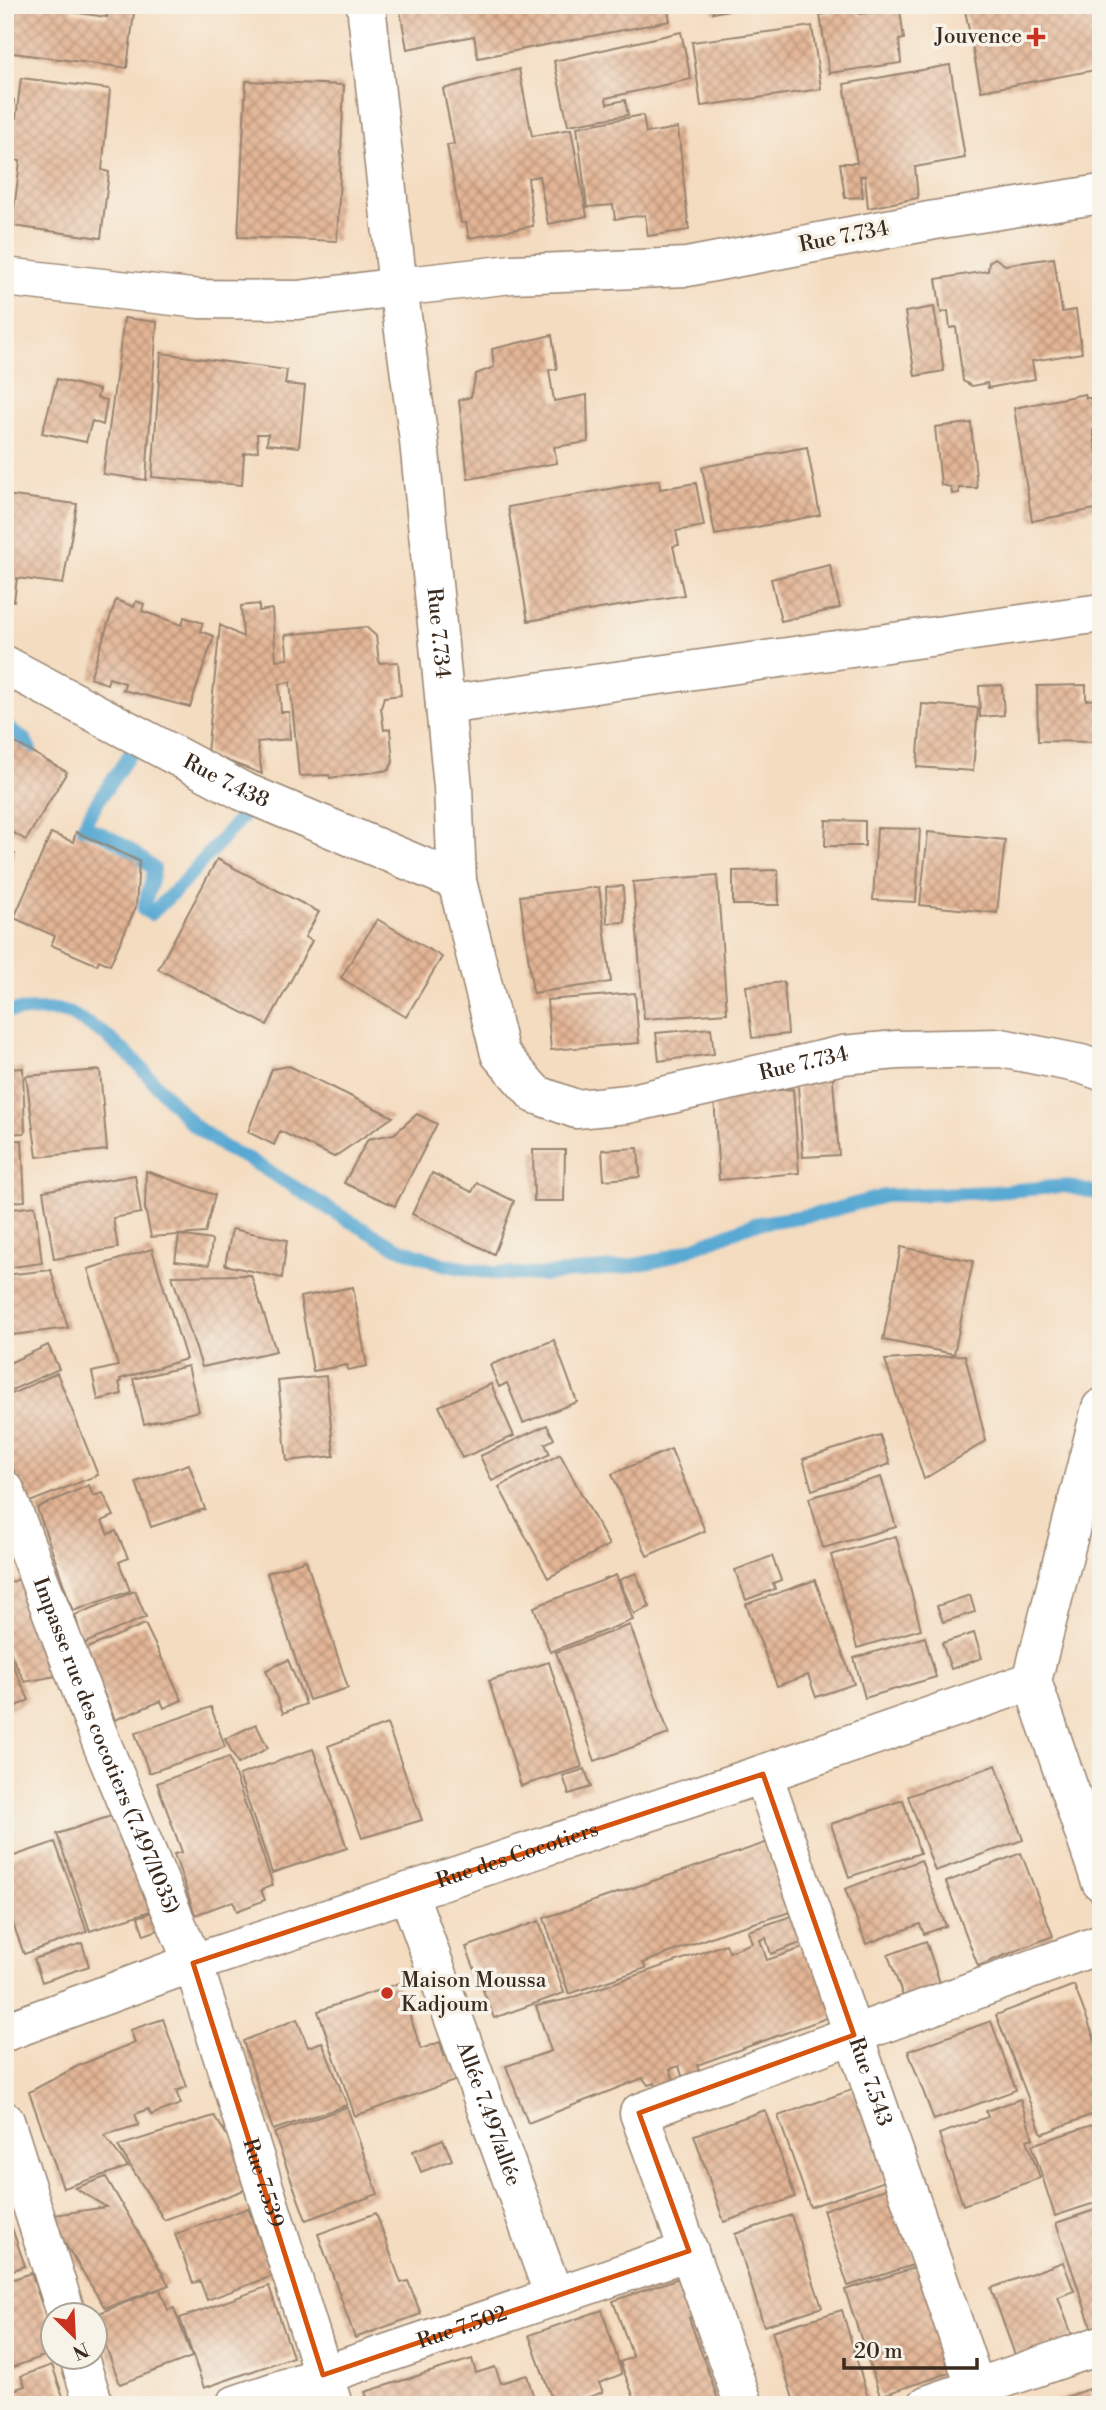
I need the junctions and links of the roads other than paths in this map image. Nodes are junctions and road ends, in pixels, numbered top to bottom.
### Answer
1 (366, 5) edge
2 (1101, 194) edge
3 (5, 277) edge
4 (398, 287) junction
5 (1101, 613) edge
6 (5, 665) edge
7 (445, 705) junction
8 (457, 881) junction
9 (1101, 1071) edge
10 (1101, 1408) edge
11 (5, 1490) edge
12 (1032, 1681) junction
13 (763, 1774) junction
14 (1101, 1882) edge
15 (408, 1892) junction
16 (1101, 1944) edge
17 (193, 1963) junction
18 (5, 2032) edge
19 (854, 2035) junction
20 (5, 2121) edge
21 (689, 2251) junction
22 (554, 2296) junction
23 (63, 2302) edge
24 (1101, 2345) edge
25 (84, 2372) edge
26 (975, 2388) junction
27 (328, 2390) edge
28 (94, 2405) edge
29 (235, 2405) edge
30 (744, 2405) edge
31 (927, 2405) edge

1 - 4 street
2 - 4 street, Rue 7.734
3 - 4 street
4 - 7 street, Rue 7.734
5 - 7 street
6 - 8 street, Rue 7.438
7 - 8 street, Rue 7.734
8 - 9 street, Rue 7.734
10 - 12 street
11 - 17 street, Impasse rue des cocotiers (7.497/1035)
12 - 13 street, Rue des Cocotiers
12 - 14 street
13 - 15 street, Rue des Cocotiers
13 - 19 street, Rue 7.543
15 - 17 street, Rue des Cocotiers
15 - 22 street, Allée 7.497/allée
16 - 19 street
17 - 18 street, Rue des Cocotiers
17 - 27 street, Rue 7.539
19 - 21 street
19 - 26 street, Rue 7.543
20 - 23 street
21 - 22 street, Rue 7.502
21 - 30 street
22 - 27 street, Rue 7.502
24 - 26 street
25 - 28 street
26 - 31 street
27 - 29 street, Rue 7.502

